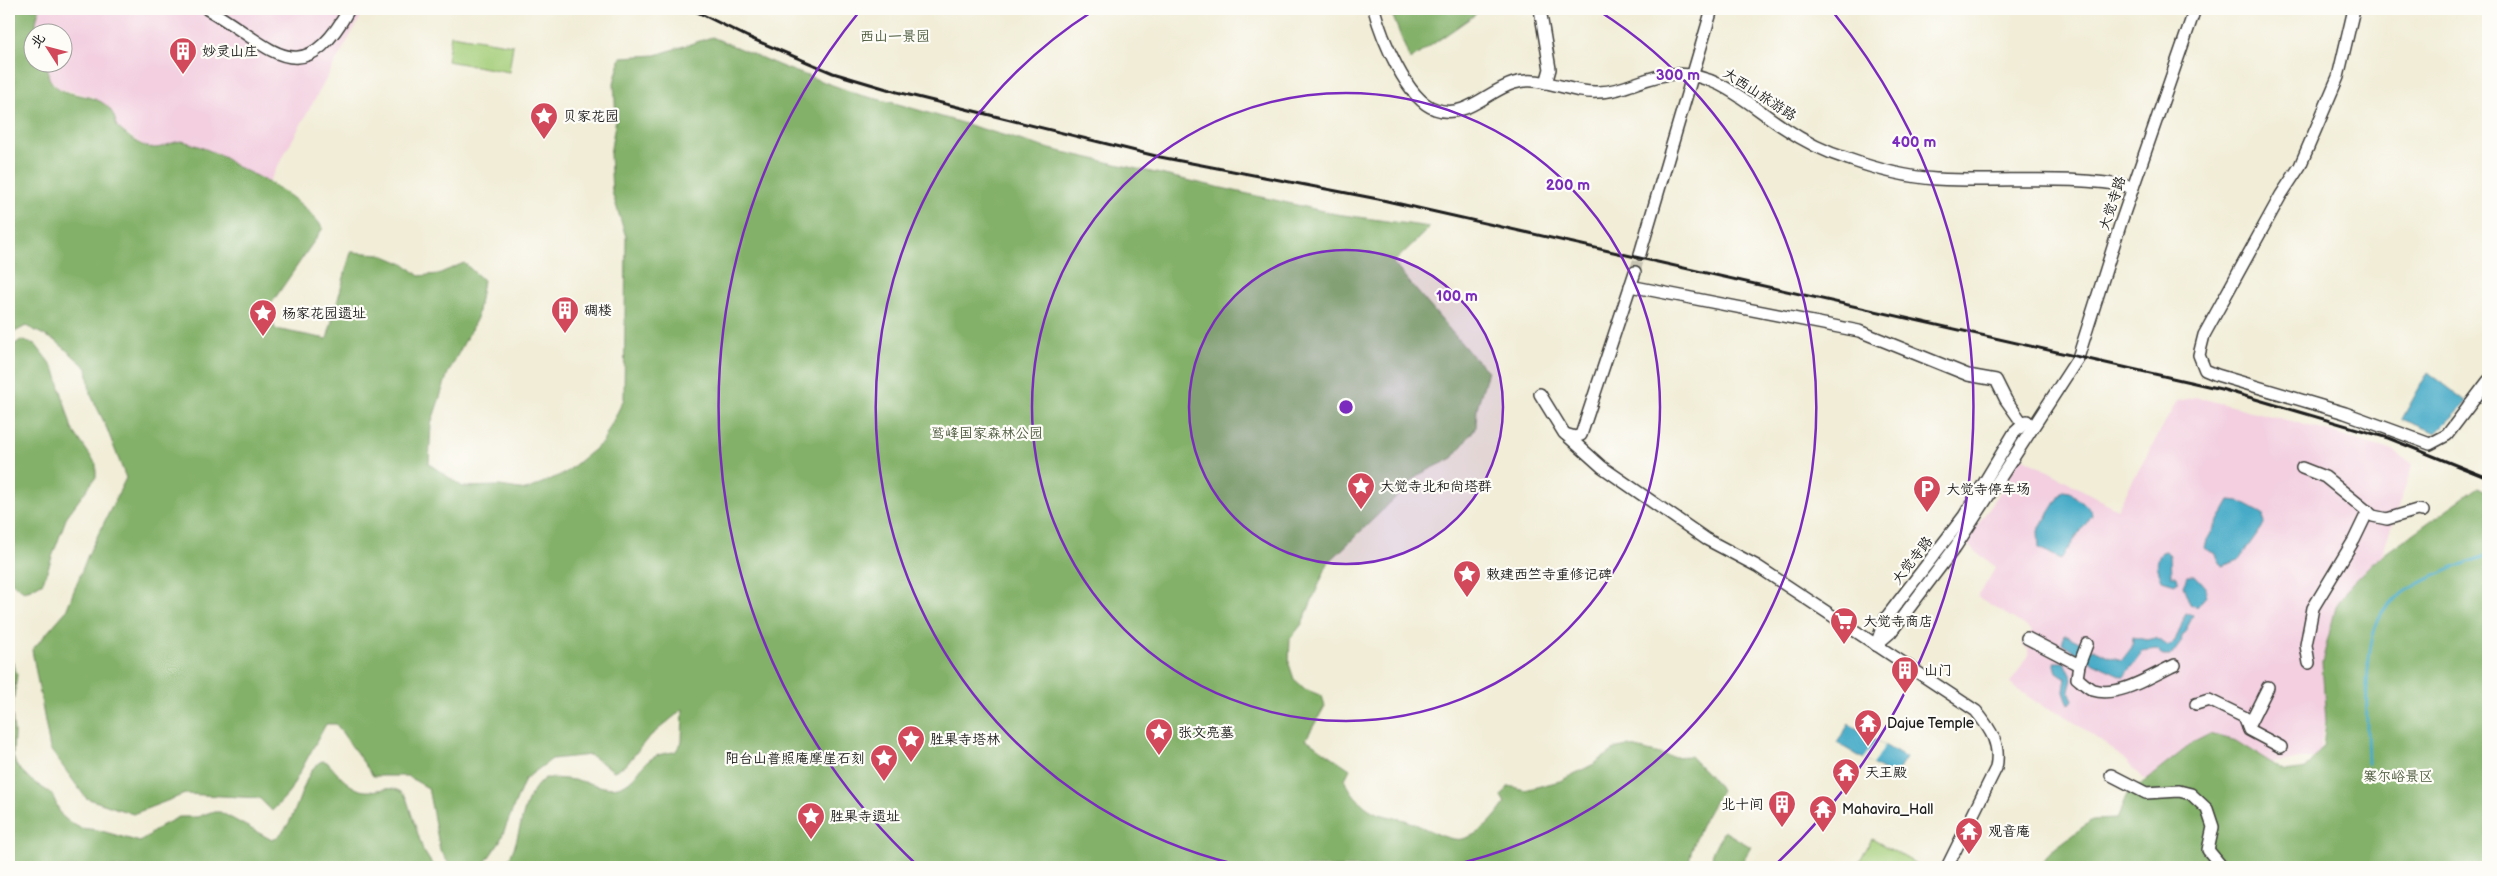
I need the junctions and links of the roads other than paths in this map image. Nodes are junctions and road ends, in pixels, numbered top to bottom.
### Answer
1 (207, 9) edge
2 (349, 9) edge
3 (1374, 9) edge
4 (1540, 9) edge
5 (1712, 9) edge
6 (2195, 9) edge
7 (2354, 9) edge
8 (1692, 75) junction
9 (1546, 83) junction
10 (2133, 186) junction
11 (1640, 254) tunnel mouth
12 (1635, 272) tunnel mouth
13 (1630, 286) junction
14 (2488, 381) edge
15 (1540, 394) dead end
16 (2050, 402) junction
17 (2023, 424) junction
18 (1564, 433) junction
19 (2302, 468) dead end
20 (2368, 511) junction
21 (2424, 511) dead end
22 (2027, 638) dead end
23 (2087, 644) dead end
24 (1876, 645) junction
25 (2309, 663) dead end
26 (2080, 665) junction
27 (2175, 665) dead end
28 (2268, 687) dead end
29 (2196, 704) dead end
30 (2248, 727) junction
31 (2281, 747) dead end
32 (2111, 775) dead end
33 (1947, 867) edge
34 (2222, 867) edge

1 - 2 street
3 - 9 street, 大西山旅游路
4 - 9 street
5 - 8 street
6 - 10 street, 大觉寺路
7 - 14 street
8 - 9 street, 大西山旅游路
8 - 10 street, 大西山旅游路
8 - 11 street
10 - 16 street, 大觉寺路
12 - 13 street
13 - 17 street
13 - 18 street
15 - 18 street
16 - 17 street, 大觉寺路
16 - 24 street, 大觉寺路
17 - 24 street, 大觉寺路
18 - 24 street
19 - 20 street
20 - 21 street
20 - 25 street
22 - 26 street
23 - 26 street
24 - 33 street
26 - 27 street
28 - 30 street
29 - 30 street
30 - 31 street
32 - 34 street

